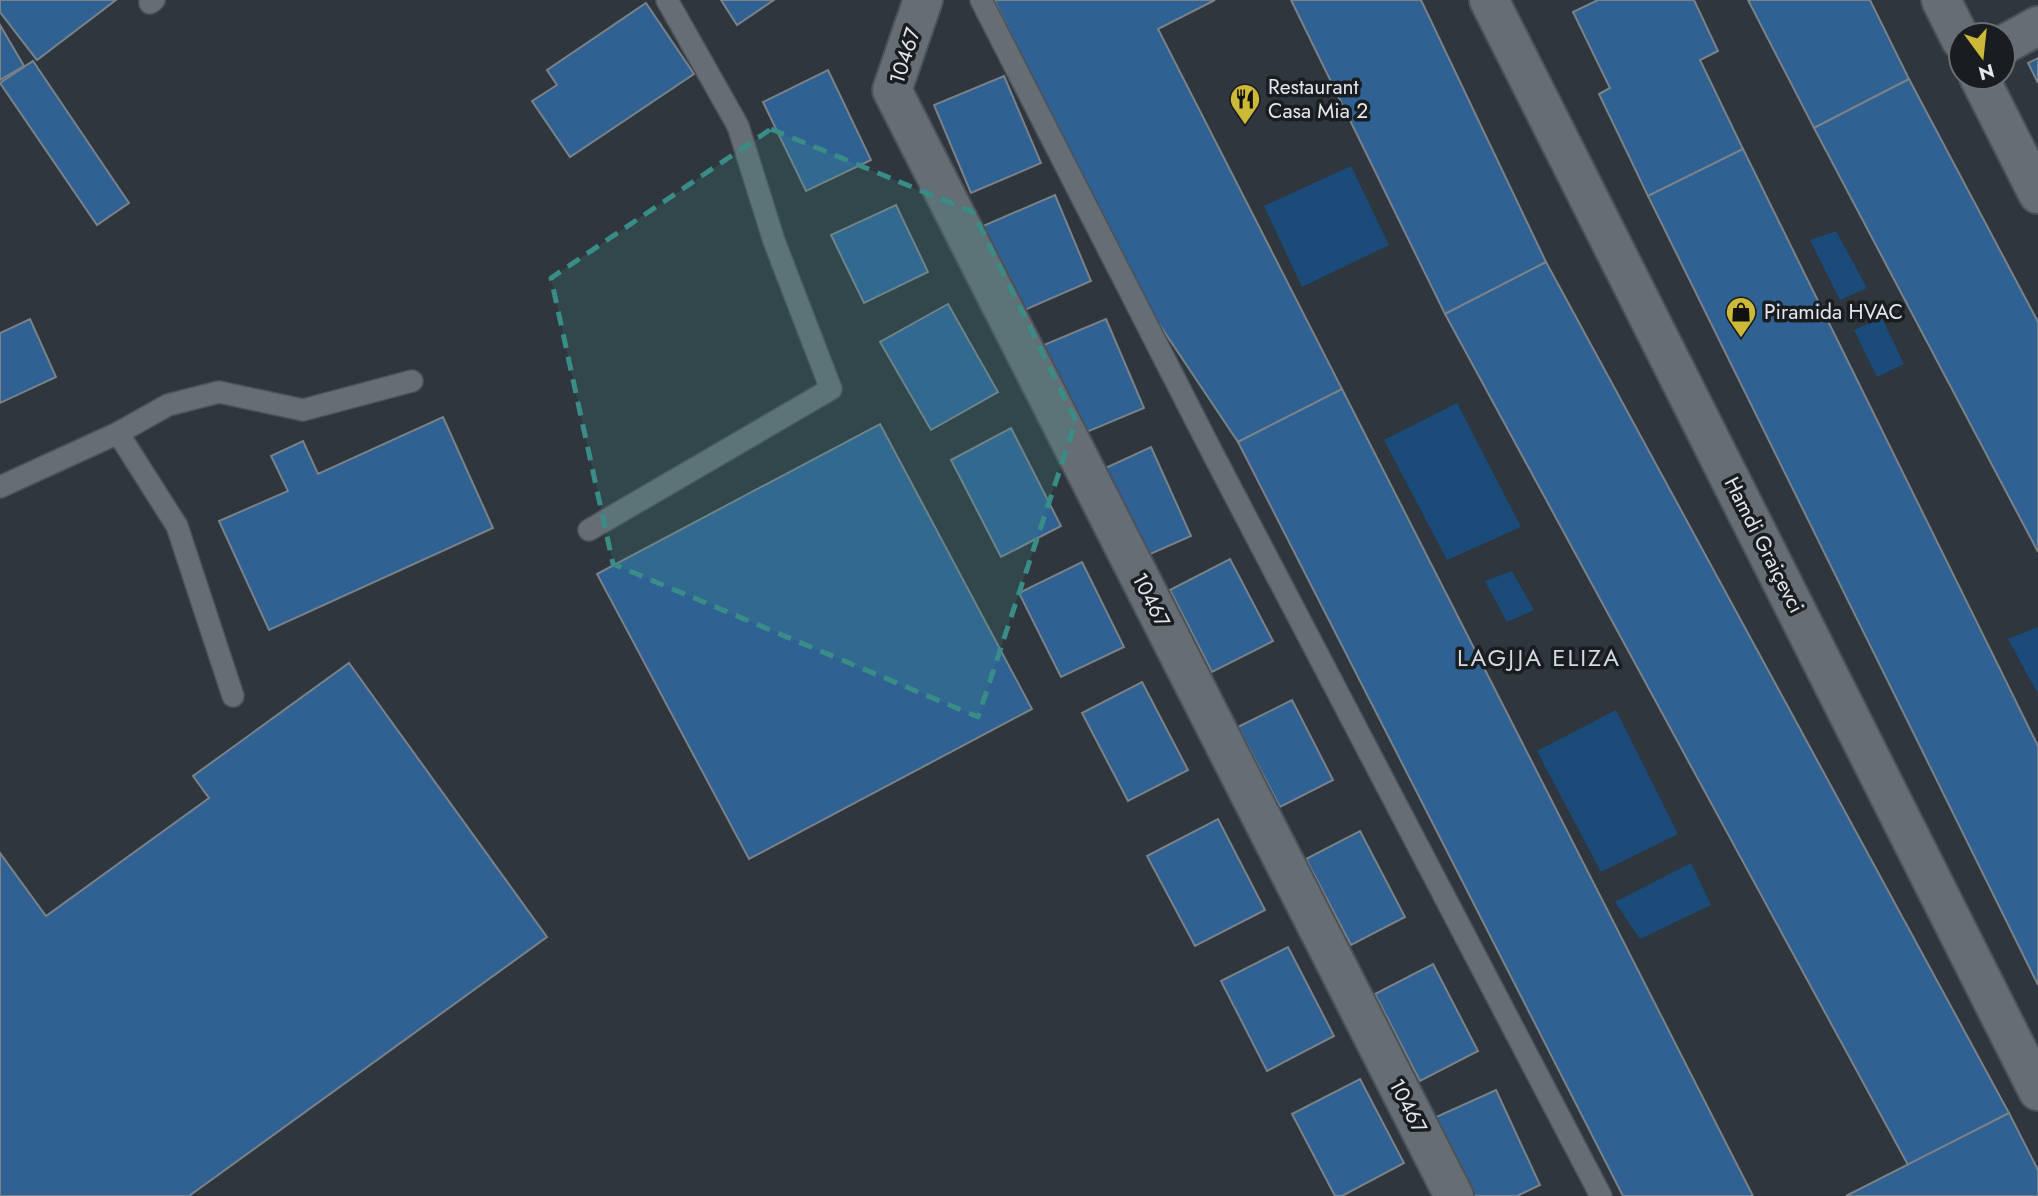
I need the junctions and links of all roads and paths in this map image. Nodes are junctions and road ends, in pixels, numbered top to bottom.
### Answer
1 (667, 0) edge
2 (923, 0) edge
3 (981, 0) edge
4 (1489, 0) edge
5 (1941, 0) edge
6 (1952, 21) edge
7 (2038, 26) edge
8 (2017, 37) edge
9 (1986, 91) edge
10 (2038, 194) edge
11 (412, 381) dead end
12 (118, 433) junction
13 (0, 487) edge
14 (589, 530) dead end
15 (233, 696) dead end
16 (2038, 1091) edge
17 (1454, 1196) edge
18 (1601, 1196) edge

1 - 14 lane
2 - 17 street, 10467
3 - 18 lane
4 - 16 street, Hamdi Graiçevci
5 - 6 street
7 - 8 street
9 - 10 street
11 - 12 lane
12 - 13 lane
12 - 15 lane

